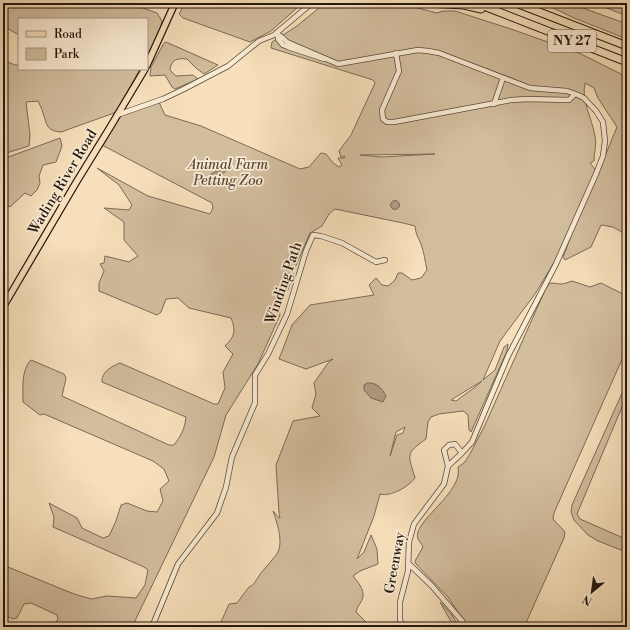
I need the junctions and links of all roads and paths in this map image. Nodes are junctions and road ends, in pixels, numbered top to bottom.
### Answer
1 (175, 3) edge
2 (312, 3) edge
3 (428, 3) edge
4 (476, 3) edge
5 (516, 3) edge
6 (524, 22) junction
7 (277, 34) junction
8 (627, 46) edge
9 (396, 53) junction
10 (627, 62) edge
11 (148, 63) edge
12 (144, 70) edge
13 (503, 78) junction
14 (575, 94) junction
15 (494, 104) junction
16 (117, 115) junction
17 (385, 260) dead end
18 (3, 307) edge
19 (462, 453) junction
20 (448, 466) junction
21 (409, 564) junction
22 (152, 627) edge
23 (402, 627) edge
24 (465, 627) edge

1 - 11 main road
2 - 7 street
3 - 6 highway
4 - 6 highway, NY 27
5 - 8 highway, NY 27
6 - 10 highway, NY 27
7 - 9 street
7 - 16 street
9 - 13 street
9 - 15 street
12 - 16 main road, Wading River Road
13 - 14 street
13 - 15 street
14 - 15 street
14 - 19 street
16 - 18 main road, Wading River Road
17 - 22 street, Winding Path
19 - 20 street
19 - 20 street, Greenway
20 - 21 street, Greenway
21 - 23 street, Greenway
21 - 24 street

